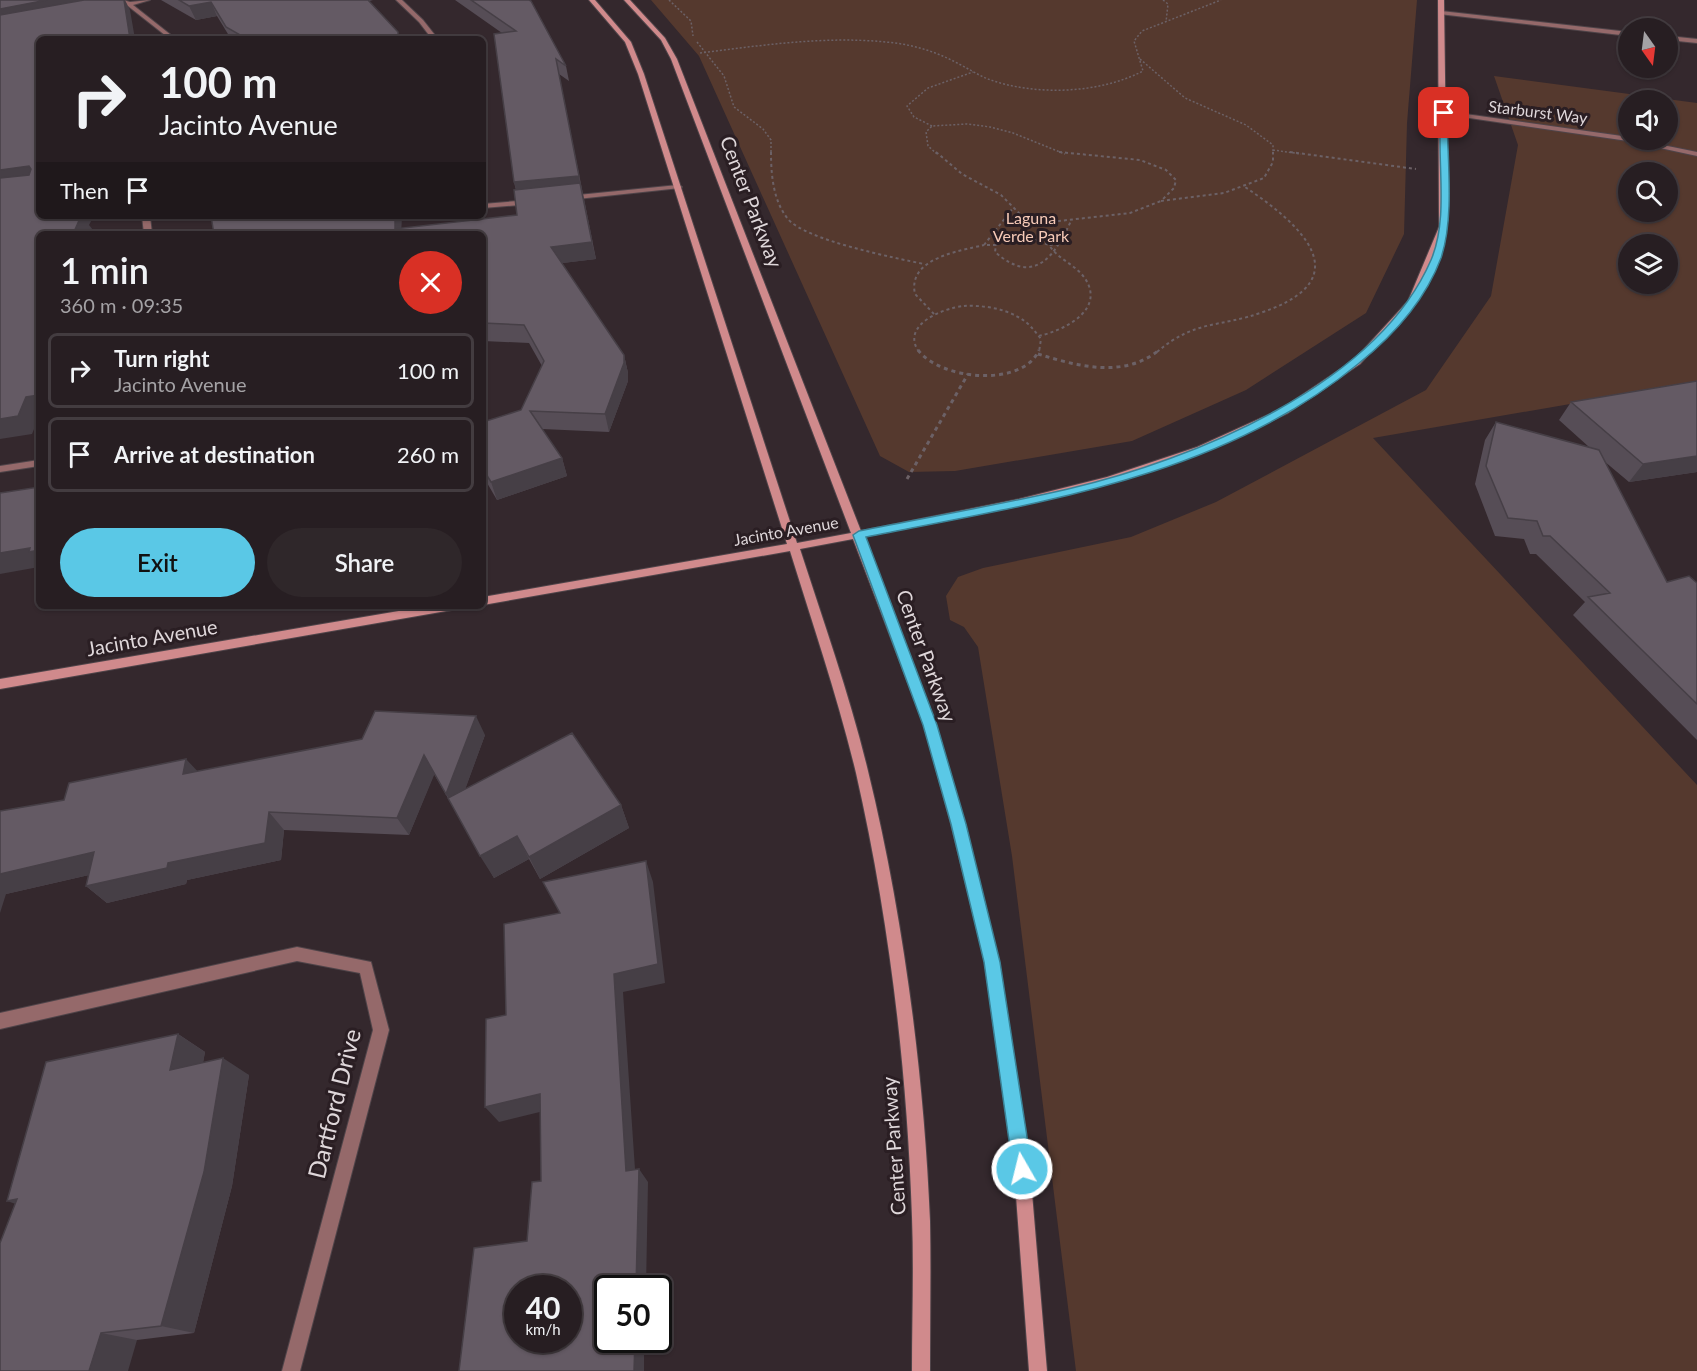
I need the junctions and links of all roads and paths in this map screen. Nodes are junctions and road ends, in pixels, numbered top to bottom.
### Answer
1 (123, 0) edge
2 (147, 0) edge
3 (399, 0) edge
4 (592, 0) edge
5 (627, 0) edge
6 (669, 0) edge
7 (1163, 0) edge
8 (1221, 0) edge
9 (1441, 0) edge
10 (130, 4) junction
11 (108, 8) edge
12 (1441, 13) junction
13 (1166, 22) junction
14 (1618, 33) edge
15 (169, 36) edge
16 (433, 36) edge
17 (1678, 39) edge
18 (1697, 41) edge
19 (705, 52) junction
20 (1140, 59) junction
21 (974, 72) junction
22 (1444, 113) junction
23 (932, 126) junction
24 (1618, 137) edge
25 (1273, 150) junction
26 (1678, 150) edge
27 (1697, 154) edge
28 (1411, 168) dead end
29 (1245, 186) junction
30 (678, 187) junction
31 (562, 198) edge
32 (539, 201) edge
33 (1161, 201) junction
34 (486, 206) edge
35 (1013, 208) junction
36 (1072, 220) junction
37 (992, 235) junction
38 (1003, 240) junction
39 (1059, 244) junction
40 (984, 245) junction
41 (996, 245) junction
42 (1049, 245) junction
43 (1053, 253) junction
44 (924, 264) junction
45 (934, 314) junction
46 (1039, 336) junction
47 (1038, 354) junction
48 (968, 374) junction
49 (36, 463) edge
50 (0, 468) edge
51 (908, 479) dead end
52 (859, 535) junction
53 (794, 547) junction
54 (486, 600) edge
55 (435, 609) edge
56 (0, 684) edge
57 (0, 1021) edge
58 (291, 1371) edge
59 (921, 1371) edge
60 (1038, 1371) edge

1 - 10 street
2 - 10 street
3 - 16 street
4 - 30 main road, Center Parkway
5 - 52 main road, Center Parkway
6 - 19 path
7 - 13 path
8 - 13 path
9 - 12 main road, Jacinto Avenue
10 - 11 street
10 - 15 street
12 - 14 street
12 - 22 main road, Jacinto Avenue
13 - 20 path
17 - 18 street
19 - 21 path
19 - 44 path
20 - 21 path
20 - 25 path
21 - 23 path
22 - 24 street, Starburst Way
22 - 52 main road, Jacinto Avenue
23 - 33 path
23 - 35 path
25 - 28 path
25 - 29 path
26 - 27 street, Starburst Way
29 - 33 path
29 - 47 path
30 - 31 street
30 - 53 main road, Center Parkway
32 - 34 street
33 - 36 path
35 - 36 path
35 - 37 path
36 - 39 path
37 - 38 path
37 - 40 path
38 - 41 path
38 - 42 path
39 - 42 path
39 - 43 path
40 - 41 path
40 - 44 path
41 - 43 path
42 - 43 path
43 - 46 path
44 - 45 path
45 - 46 path
45 - 48 path
46 - 47 path
47 - 48 path
48 - 51 path
49 - 50 street
52 - 53 main road, Jacinto Avenue
52 - 60 main road, Center Parkway
53 - 54 main road, Jacinto Avenue
53 - 59 main road, Center Parkway
55 - 56 main road, Jacinto Avenue
57 - 58 street, Dartford Drive

